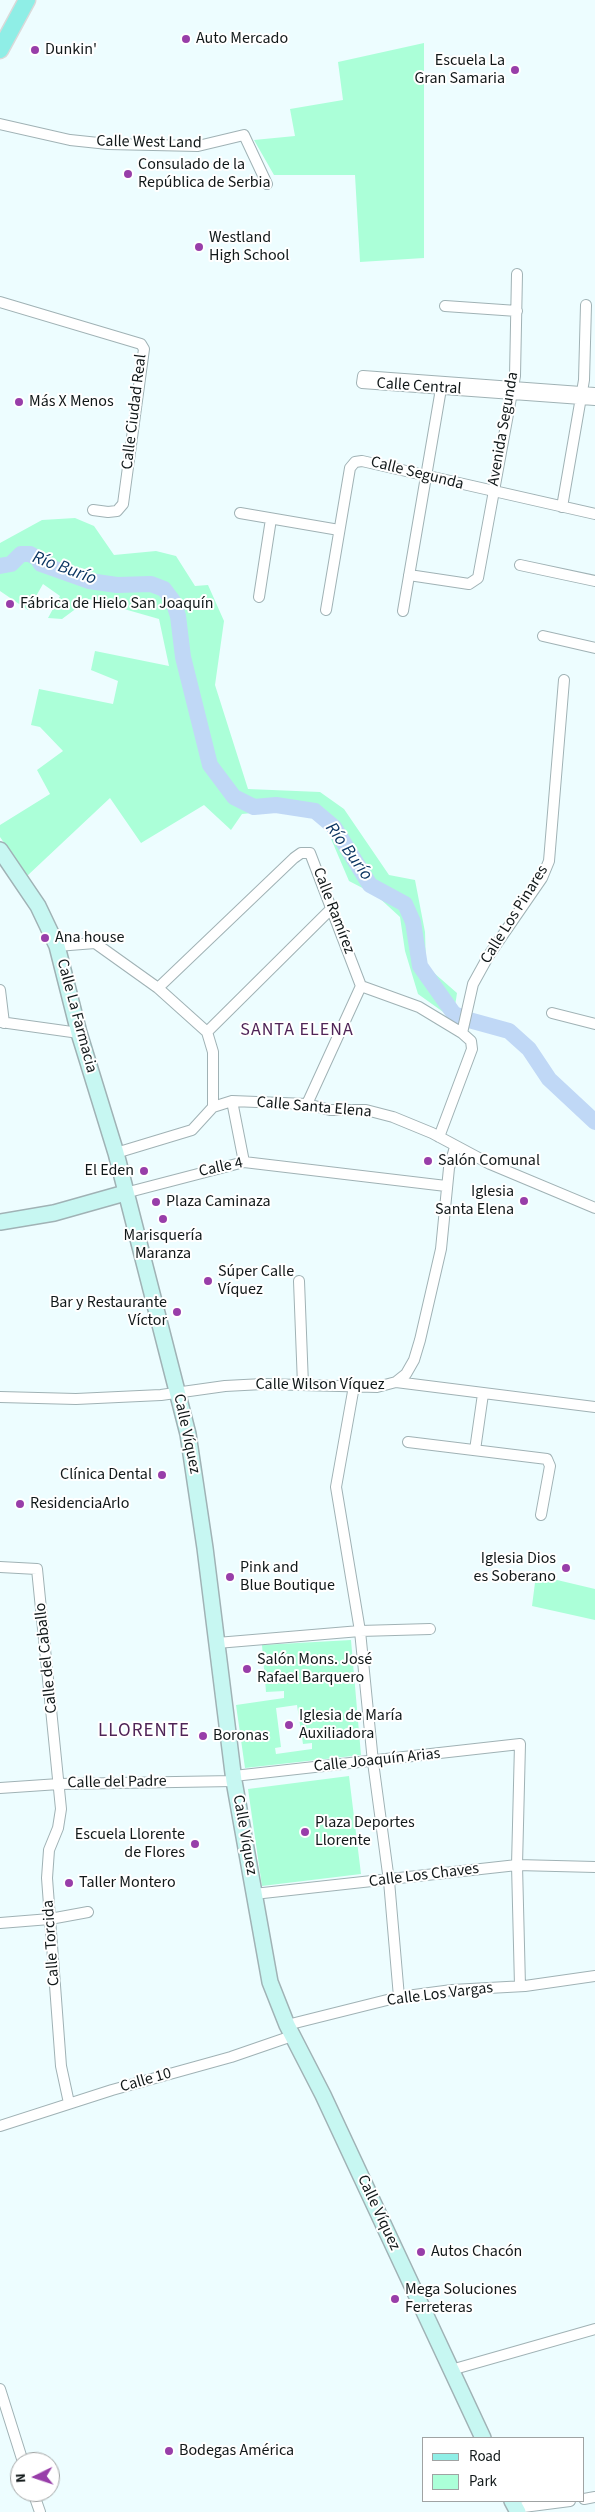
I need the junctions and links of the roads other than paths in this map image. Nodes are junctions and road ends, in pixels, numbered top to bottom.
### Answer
1 (27, 0) edge
2 (0, 50) edge
3 (0, 124) edge
4 (267, 184) dead end
5 (516, 274) dead end
6 (0, 302) edge
7 (445, 306) dead end
8 (586, 306) dead end
9 (516, 311) junction
10 (442, 385) junction
11 (513, 390) junction
12 (595, 393) edge
13 (582, 396) junction
14 (595, 400) edge
15 (426, 476) junction
16 (493, 492) junction
17 (562, 507) junction
18 (93, 510) dead end
19 (240, 513) dead end
20 (595, 514) edge
21 (271, 519) junction
22 (339, 530) junction
23 (520, 565) dead end
24 (410, 575) junction
25 (595, 581) edge
26 (259, 597) dead end
27 (326, 610) dead end
28 (403, 610) dead end
29 (543, 636) dead end
30 (595, 648) edge
31 (564, 680) dead end
32 (0, 851) edge
33 (332, 908) junction
34 (56, 946) junction
35 (361, 986) junction
36 (158, 988) junction
37 (0, 990) edge
38 (552, 1013) dead end
39 (2, 1022) edge
40 (595, 1024) edge
41 (462, 1029) junction
42 (207, 1032) junction
43 (79, 1033) junction
44 (232, 1101) junction
45 (307, 1104) junction
46 (213, 1108) junction
47 (438, 1137) junction
48 (456, 1147) junction
49 (116, 1153) junction
50 (244, 1162) junction
51 (446, 1186) junction
52 (125, 1193) junction
53 (595, 1208) edge
54 (0, 1222) edge
55 (299, 1281) dead end
56 (396, 1382) junction
57 (303, 1385) junction
58 (354, 1386) junction
59 (177, 1393) junction
60 (483, 1394) junction
61 (0, 1397) edge
62 (595, 1407) edge
63 (408, 1442) dead end
64 (475, 1450) junction
65 (541, 1516) dead end
66 (0, 1567) edge
67 (430, 1629) dead end
68 (360, 1631) junction
69 (217, 1643) junction
70 (373, 1762) junction
71 (234, 1778) junction
72 (59, 1784) junction
73 (0, 1788) edge
74 (517, 1865) junction
75 (595, 1867) edge
76 (389, 1881) junction
77 (254, 1894) junction
78 (88, 1912) dead end
79 (50, 1919) junction
80 (0, 1923) edge
81 (595, 1976) edge
82 (520, 1986) junction
83 (399, 1997) junction
84 (289, 2030) junction
85 (68, 2103) junction
86 (0, 2126) edge
87 (595, 2329) edge
88 (452, 2370) junction
89 (0, 2389) edge
90 (483, 2437) edge
91 (20, 2452) edge
92 (561, 2502) edge
93 (515, 2507) edge

1 - 2 main road
3 - 4 street, Calle West Land
5 - 9 street, Avenida Segunda
6 - 18 street, Calle Ciudad Real
7 - 9 street
8 - 13 street
9 - 11 street, Avenida Segunda
10 - 10 street, Calle Central
10 - 11 street, Calle Central
10 - 15 street
11 - 13 street, Calle Central
11 - 16 street, Avenida Segunda
12 - 13 street, Calle Central
13 - 14 street, Calle Central
13 - 17 street
15 - 16 street, Calle Segunda
15 - 22 street, Calle Segunda
15 - 24 street
16 - 17 street, Calle Segunda
16 - 24 street, Avenida Segunda
17 - 20 street, Calle Segunda
19 - 21 street
21 - 22 street
21 - 26 street
22 - 27 street
23 - 25 street
24 - 28 street
29 - 30 street
31 - 41 street, Calle Los Pinares
32 - 34 main road, Calle La Farmacia
33 - 35 street, Calle Ramírez
33 - 36 street, Calle Ramírez
33 - 42 street
34 - 36 street
34 - 43 main road, Calle La Farmacia
35 - 41 street
35 - 45 street
36 - 42 street
37 - 39 street
38 - 40 street
39 - 43 street
41 - 47 street
42 - 46 street
43 - 49 main road, Calle La Farmacia
44 - 45 street, Calle Santa Elena
44 - 46 street, Calle Santa Elena
44 - 50 street
45 - 47 street, Calle Santa Elena
46 - 49 street, Calle Santa Elena
47 - 48 street, Calle Santa Elena
48 - 51 street, Calle Wilson Víquez
48 - 53 street, Calle Santa Elena
49 - 52 main road, Calle La Farmacia
50 - 51 street, Calle 4
50 - 52 street, Calle 4
51 - 56 street, Calle Wilson Víquez
52 - 54 main road, Calle 4
52 - 59 main road, Calle Víquez
55 - 57 street
56 - 58 street, Calle Wilson Víquez
56 - 60 street
57 - 58 street, Calle Wilson Víquez
57 - 59 street, Calle Wilson Víquez
58 - 68 street
59 - 61 street, Calle Wilson Víquez
59 - 69 main road, Calle Víquez
60 - 62 street
60 - 64 street
63 - 64 street
64 - 65 street
66 - 72 street, Calle del Caballo
67 - 68 street
68 - 69 street
68 - 70 street
69 - 71 main road, Calle Víquez
70 - 71 street, Calle Joaquín Arias
70 - 74 street, Calle Joaquín Arias
70 - 76 street
71 - 72 street, Calle del Padre
71 - 77 main road, Calle Víquez
72 - 73 street, Calle del Padre
72 - 79 street, Calle Torcida
74 - 75 street, Calle Los Chaves
74 - 76 street, Calle Los Chaves
74 - 82 street
76 - 77 street, Calle Los Chaves
76 - 83 street
77 - 84 main road, Calle Víquez
78 - 79 street
79 - 80 street
79 - 85 street, Calle Torcida
81 - 82 street, Calle Los Vargas
82 - 83 street, Calle Los Vargas
83 - 84 street, Calle Los Vargas
84 - 85 street, Calle 10
84 - 88 main road, Calle Víquez
85 - 86 street, Calle 10
87 - 88 street
88 - 90 main road, Calle Víquez
89 - 91 street
92 - 93 street

